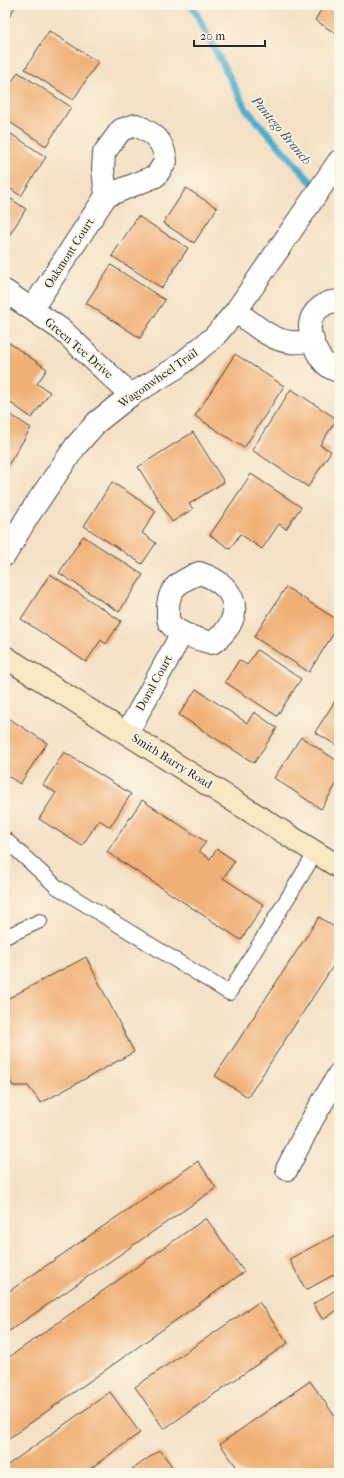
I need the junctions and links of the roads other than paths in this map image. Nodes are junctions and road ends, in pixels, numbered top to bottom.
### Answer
1 (339, 161) edge
2 (106, 196) dead end
3 (5, 291) edge
4 (339, 302) edge
5 (32, 309) junction
6 (236, 311) junction
7 (313, 340) junction
8 (339, 371) edge
9 (131, 395) junction
10 (5, 555) edge
11 (182, 633) dead end
12 (5, 657) edge
13 (127, 733) junction
14 (5, 839) edge
15 (316, 852) junction
16 (339, 867) edge
17 (40, 921) dead end
18 (5, 937) edge
19 (339, 1074) edge
20 (287, 1170) dead end

1 - 6 street, Wagonwheel Trail
2 - 5 street, Oakmont Court
3 - 5 street, Green Tee Drive
4 - 7 street
5 - 9 street, Green Tee Drive
6 - 7 street
6 - 9 street, Wagonwheel Trail
7 - 8 street
9 - 10 street, Wagonwheel Trail
11 - 13 street, Doral Court
12 - 13 street, Smith Barry Road
13 - 15 street, Smith Barry Road
14 - 15 lane
15 - 16 street, Smith Barry Road
17 - 18 lane
19 - 20 street

